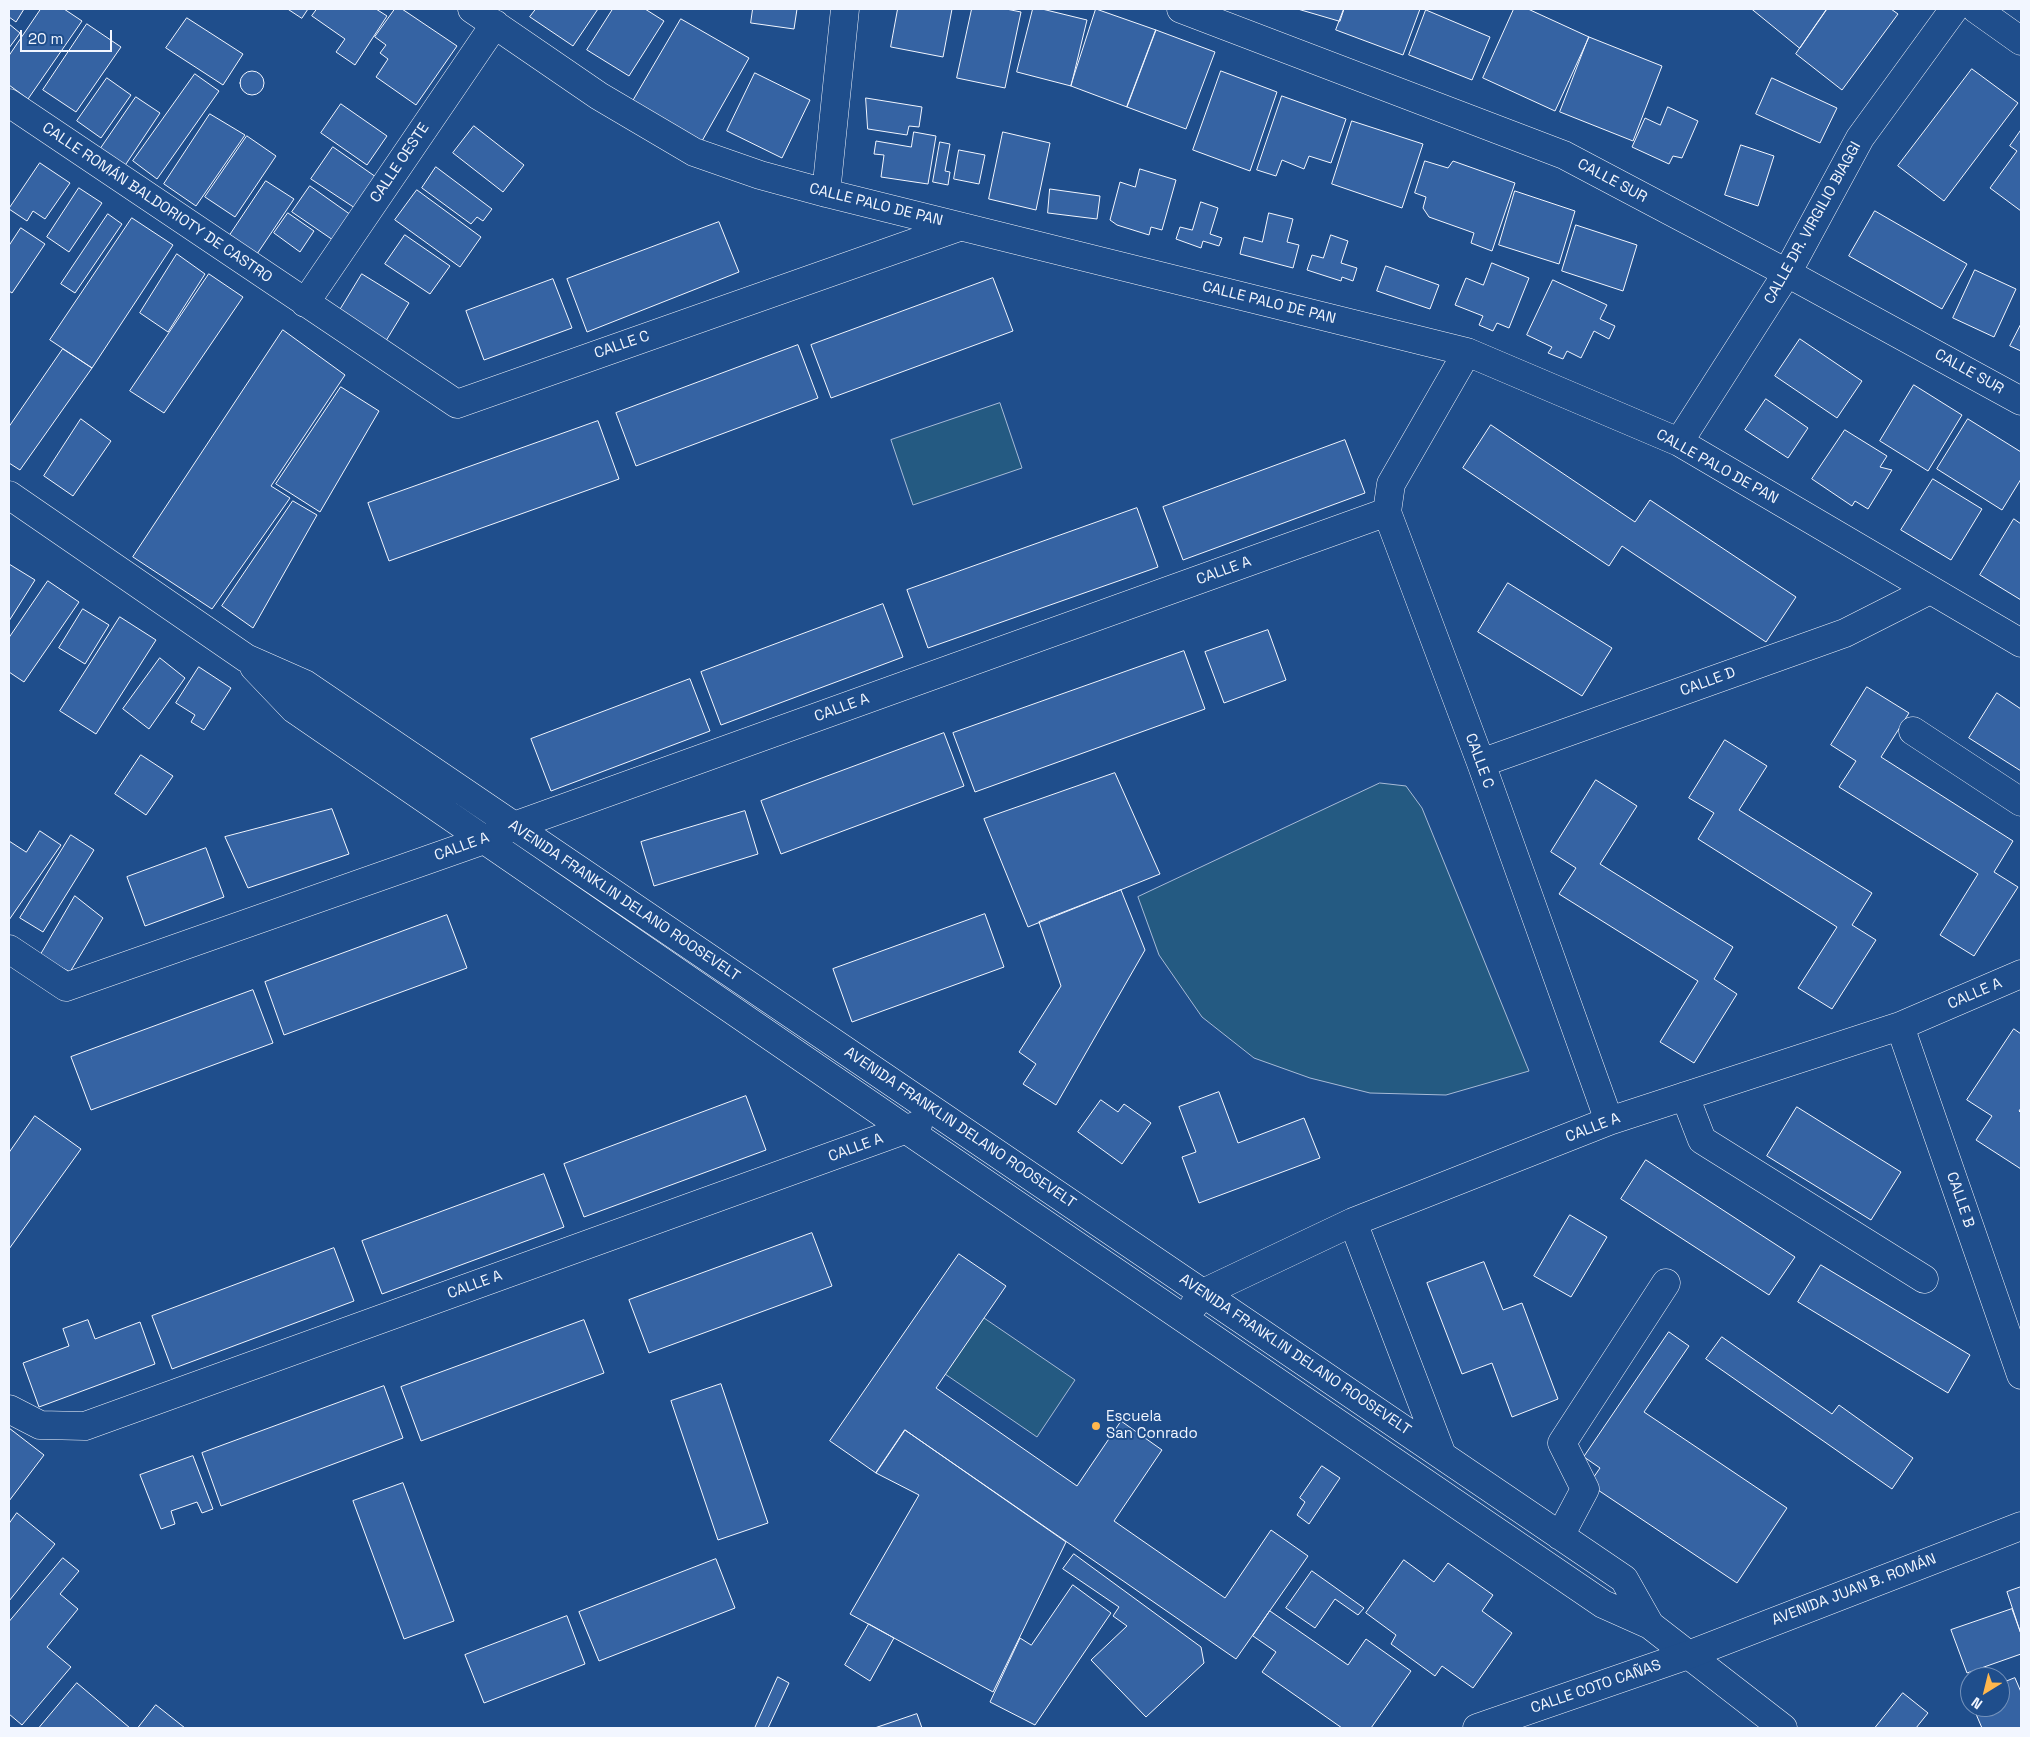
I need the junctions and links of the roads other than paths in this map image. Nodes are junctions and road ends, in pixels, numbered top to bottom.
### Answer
1 (472, 9) edge
2 (845, 9) edge
3 (1181, 9) edge
4 (1954, 9) edge
5 (1976, 9) edge
6 (495, 24) junction
7 (2021, 41) edge
8 (9, 103) edge
9 (826, 194) junction
10 (959, 227) junction
11 (1788, 273) junction
12 (305, 303) junction
13 (1468, 352) junction
14 (2021, 401) edge
15 (1678, 442) junction
16 (9, 495) edge
17 (1386, 512) junction
18 (1930, 590) junction
19 (2021, 643) edge
20 (246, 658) junction
21 (1913, 730) dead end
22 (1480, 763) junction
23 (2021, 802) edge
24 (514, 826) junction
25 (484, 840) junction
26 (9, 949) edge
27 (2021, 974) edge
28 (1900, 1026) junction
29 (1685, 1096) junction
30 (940, 1115) junction
31 (1609, 1121) junction
32 (907, 1130) junction
33 (1353, 1222) junction
34 (1924, 1279) dead end
35 (1666, 1283) dead end
36 (1203, 1293) junction
37 (1184, 1319) junction
38 (2021, 1375) edge
39 (9, 1409) edge
40 (1442, 1455) junction
41 (2021, 1526) edge
42 (1560, 1536) junction
43 (1650, 1625) junction
44 (1688, 1655) junction
45 (1768, 1724) edge
46 (1477, 1728) edge

1 - 6 street, CALLE PALO DE PAN
2 - 9 street
3 - 11 street, CALLE SUR
4 - 11 street, CALLE DR. VIRGILIO BIAGGI
5 - 7 street
6 - 9 street, CALLE PALO DE PAN
6 - 12 street, CALLE OESTE
8 - 12 street, CALLE ROMÁN BALDORIOTY DE CASTRO
9 - 10 street, CALLE PALO DE PAN
10 - 12 street, CALLE C
10 - 13 street, CALLE PALO DE PAN
11 - 14 street, CALLE SUR
11 - 15 street, CALLE DR. VIRGILIO BIAGGI
13 - 15 street, CALLE PALO DE PAN
13 - 17 street
15 - 18 street, CALLE PALO DE PAN
16 - 20 street, AVENIDA FRANKLIN DELANO ROOSEVELT
17 - 22 street, CALLE C
17 - 24 street, CALLE A
18 - 19 street, CALLE PALO DE PAN
18 - 22 street, CALLE D
20 - 24 street, AVENIDA FRANKLIN DELANO ROOSEVELT
20 - 25 street, AVENIDA FRANKLIN DELANO ROOSEVELT
21 - 23 street
22 - 31 street, CALLE C
24 - 25 street, CALLE A
24 - 30 street, AVENIDA FRANKLIN DELANO ROOSEVELT
25 - 26 street, CALLE A
25 - 32 street, AVENIDA FRANKLIN DELANO ROOSEVELT
27 - 28 street, CALLE A
28 - 29 street, CALLE A
28 - 38 street, CALLE B
29 - 31 street, CALLE A
29 - 34 street
30 - 32 street, CALLE A
30 - 36 street, AVENIDA FRANKLIN DELANO ROOSEVELT
31 - 33 street, CALLE A
32 - 37 street, AVENIDA FRANKLIN DELANO ROOSEVELT
32 - 39 street, CALLE A
33 - 36 street, CALLE A
33 - 40 street
35 - 42 street
36 - 37 street, CALLE A
36 - 40 street, AVENIDA FRANKLIN DELANO ROOSEVELT
37 - 43 street, AVENIDA FRANKLIN DELANO ROOSEVELT
40 - 42 street, AVENIDA FRANKLIN DELANO ROOSEVELT
41 - 44 street, AVENIDA JUAN B. ROMÁN
42 - 43 street, AVENIDA FRANKLIN DELANO ROOSEVELT
43 - 44 street, AVENIDA FRANKLIN DELANO ROOSEVELT
44 - 45 street, AVENIDA FRANKLIN DELANO ROOSEVELT
44 - 46 street, CALLE COTO CAÑAS

